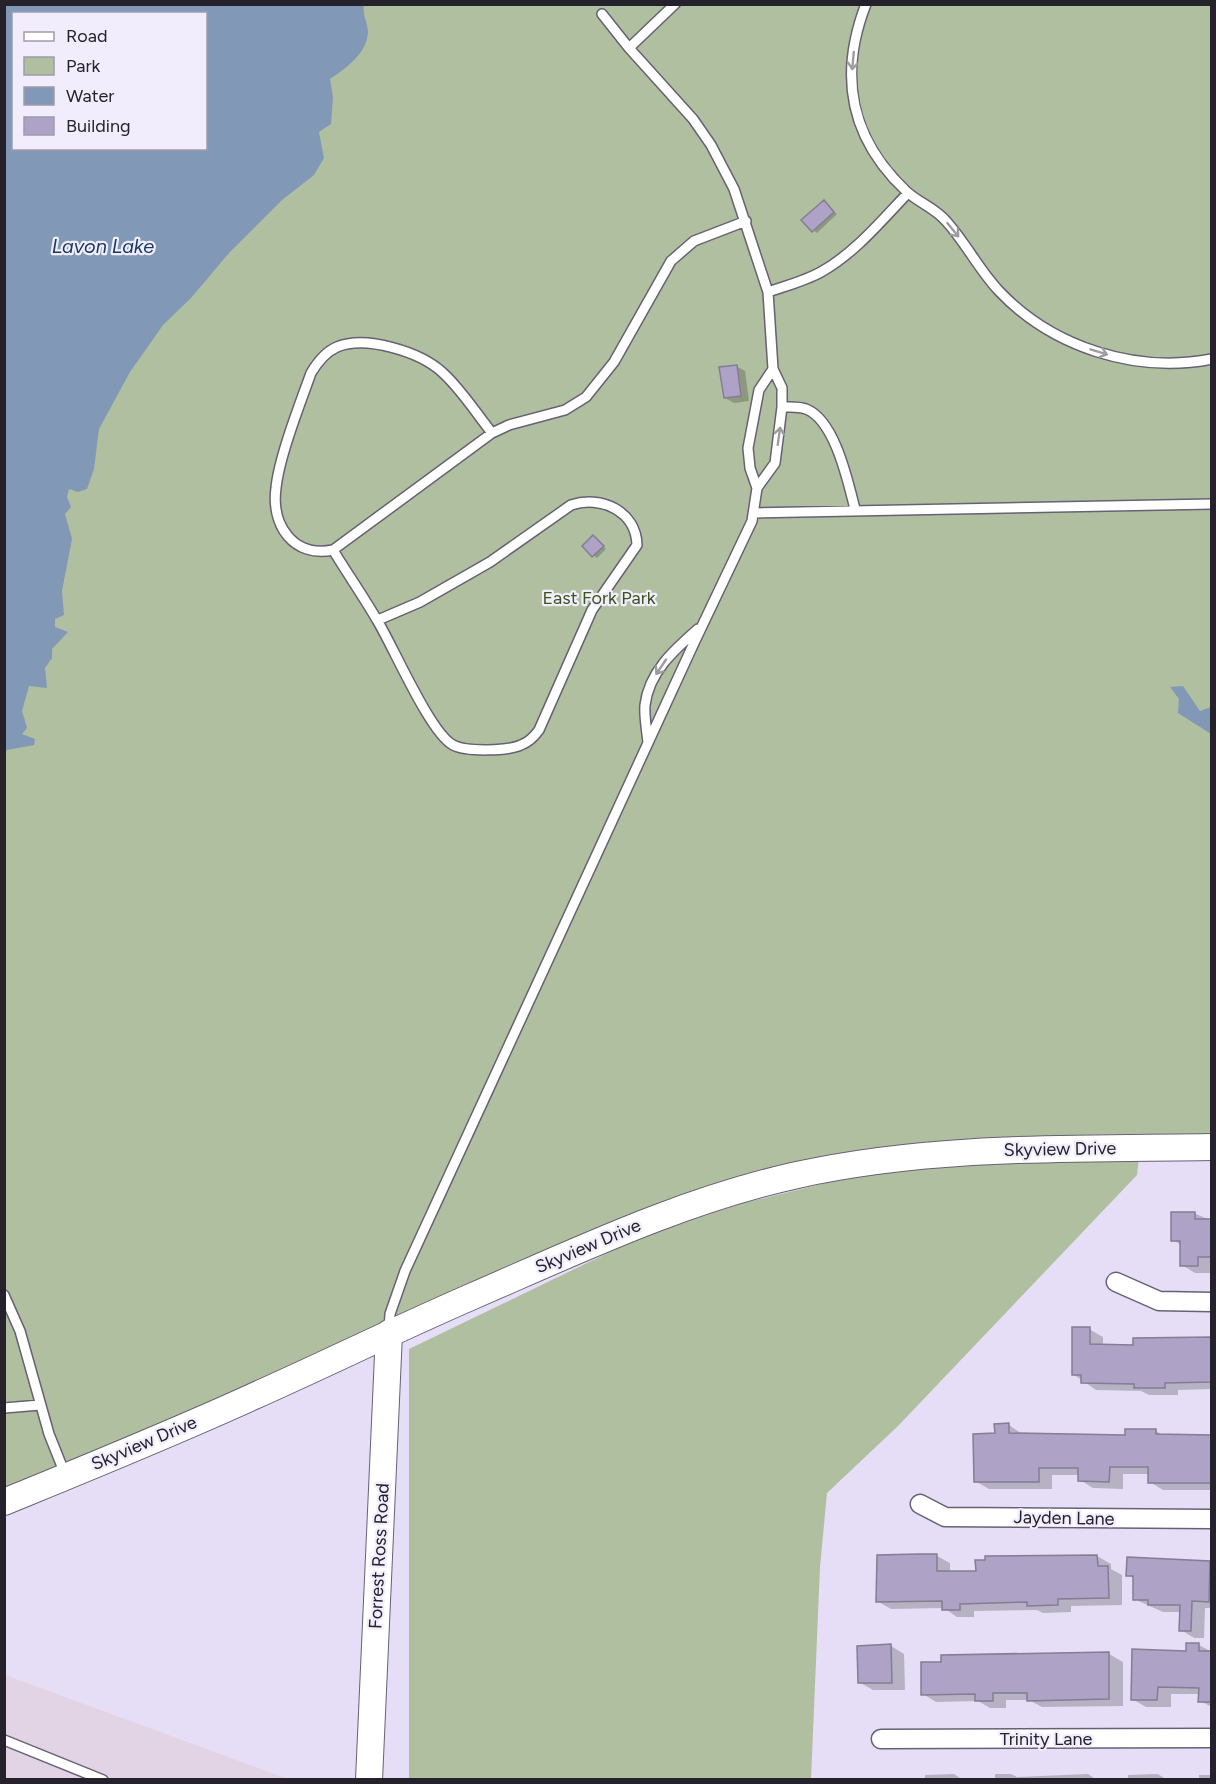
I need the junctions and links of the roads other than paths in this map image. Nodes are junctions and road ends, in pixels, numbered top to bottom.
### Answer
1 (675, 4) edge
2 (866, 4) edge
3 (602, 14) dead end
4 (629, 48) junction
5 (909, 194) junction
6 (746, 221) junction
7 (768, 292) junction
8 (1212, 359) edge
9 (773, 369) junction
10 (782, 407) junction
11 (492, 433) junction
12 (757, 488) junction
13 (1212, 504) edge
14 (855, 510) junction
15 (755, 513) junction
16 (333, 550) junction
17 (378, 620) junction
18 (702, 626) junction
19 (648, 745) junction
20 (1212, 1147) edge
21 (1116, 1282) dead end
22 (4, 1295) edge
23 (1212, 1302) edge
24 (389, 1333) junction
25 (40, 1405) junction
26 (4, 1408) edge
27 (66, 1476) junction
28 (4, 1502) edge
29 (920, 1504) dead end
30 (1212, 1519) edge
31 (1212, 1738) edge
32 (881, 1739) dead end
33 (4, 1740) edge
34 (103, 1779) edge
35 (369, 1779) edge

1 - 4 lane
2 -> 5 lane
3 - 4 lane
4 - 6 lane
5 - 7 lane
5 -> 8 lane
6 - 7 lane
6 - 11 lane
7 - 9 lane
9 - 10 lane
9 - 12 lane
12 -> 10 lane
10 - 14 lane
11 - 16 lane
11 - 16 lane
12 - 15 lane
13 - 14 lane
14 - 15 lane
15 - 18 lane
16 - 17 lane
17 - 17 lane
18 - 19 lane
18 -> 19 lane
19 - 24 lane
20 - 24 street, Skyview Drive
21 - 23 street
22 - 25 lane
24 - 27 street, Skyview Drive
24 - 35 street, Forrest Ross Road
25 - 26 lane
25 - 27 lane
27 - 28 street, Skyview Drive
29 - 30 street, Jayden Lane
31 - 32 street, Trinity Lane
33 - 34 lane

